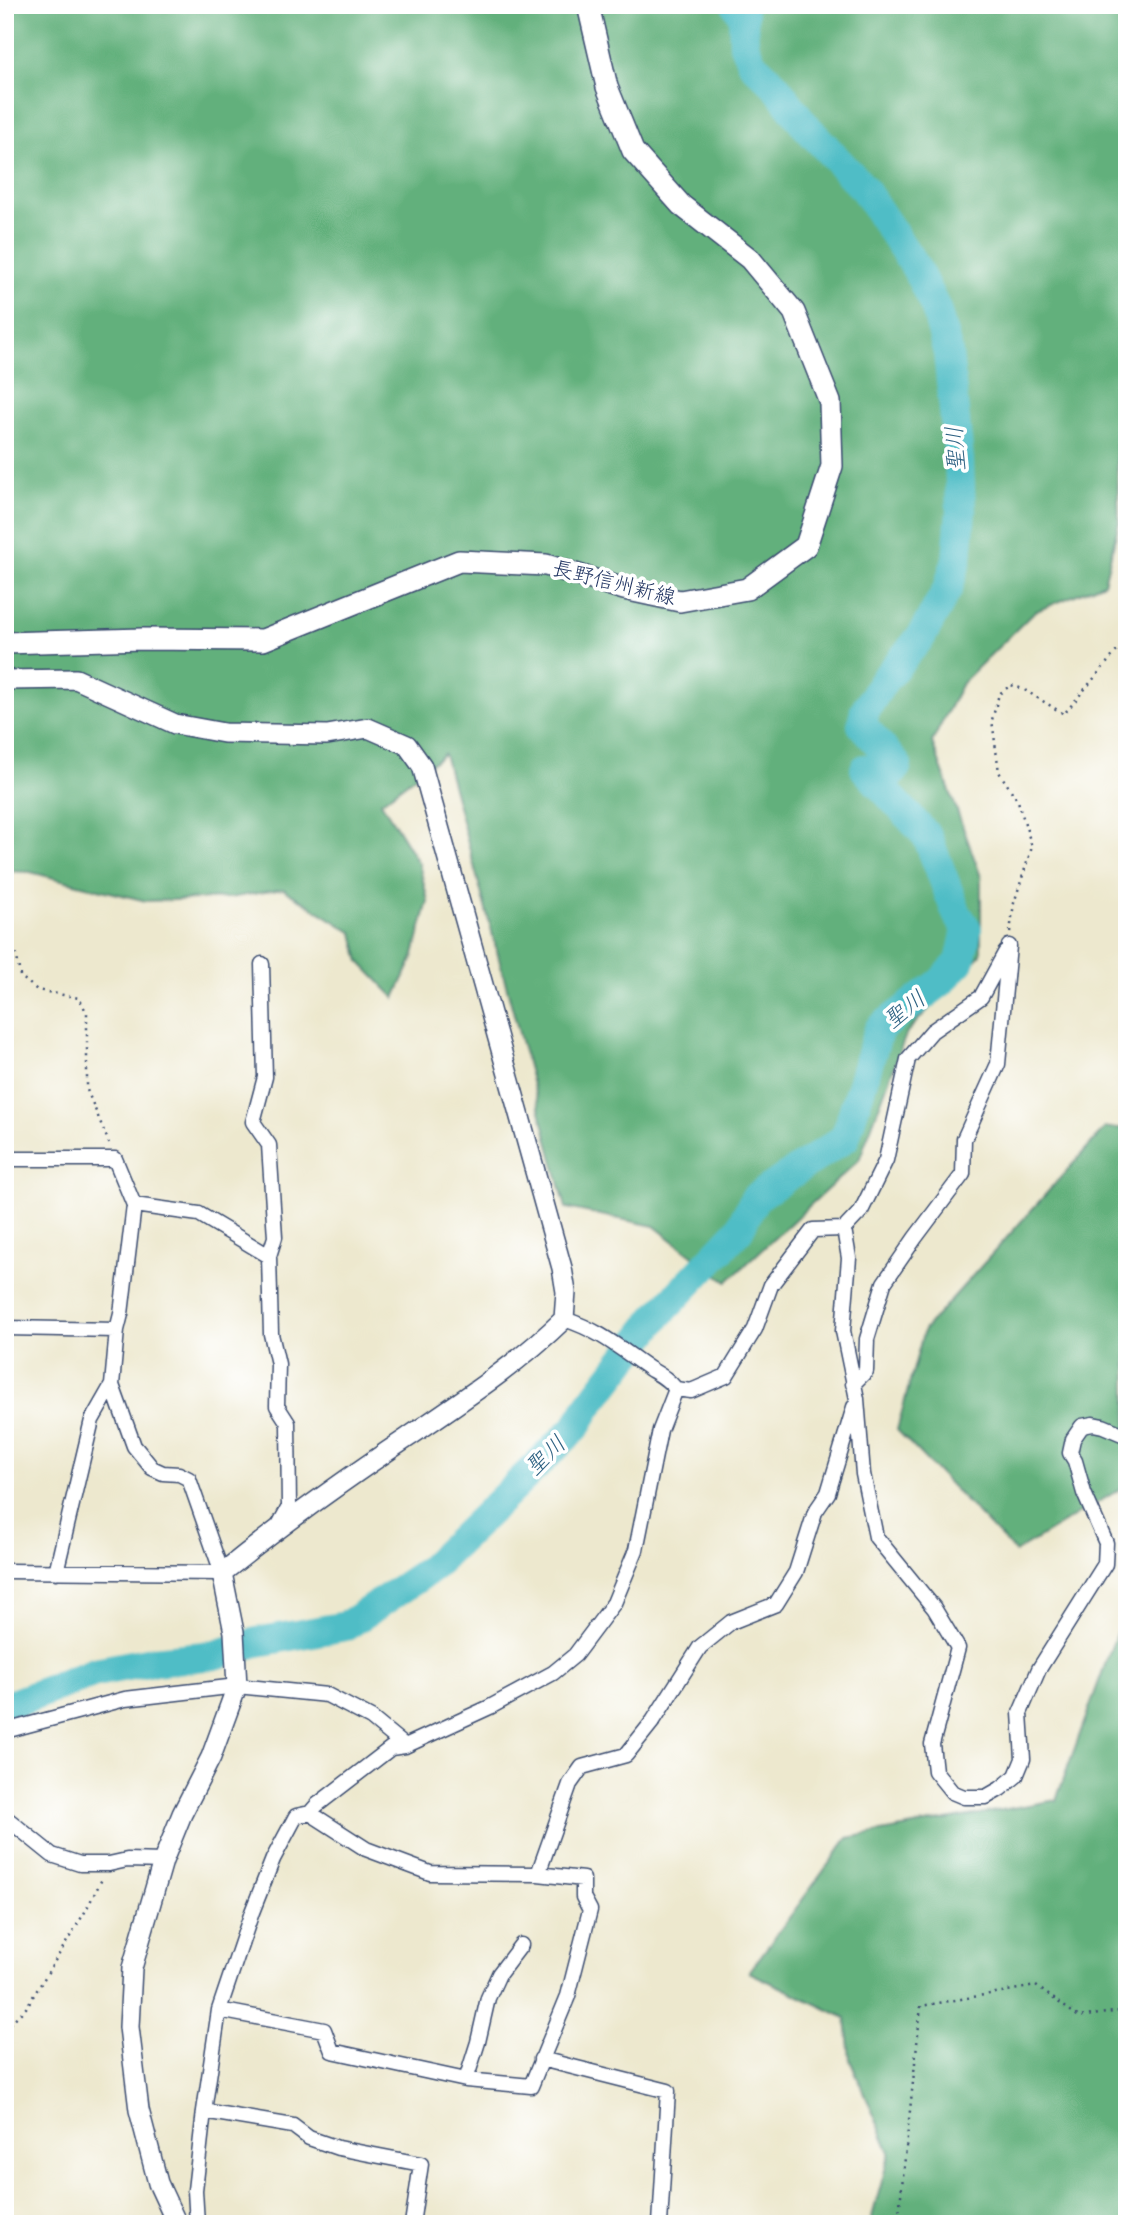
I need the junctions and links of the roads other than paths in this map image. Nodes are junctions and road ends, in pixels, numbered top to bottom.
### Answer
1 (589, 5) edge
2 (5, 643) edge
3 (5, 680) edge
4 (262, 964) dead end
5 (5, 1158) edge
6 (134, 1205) junction
7 (844, 1230) junction
8 (269, 1256) junction
9 (564, 1319) junction
10 (5, 1328) edge
11 (117, 1330) junction
12 (853, 1384) junction
13 (111, 1385) junction
14 (676, 1389) junction
15 (857, 1399) junction
16 (1127, 1436) edge
17 (279, 1527) junction
18 (5, 1571) edge
19 (56, 1572) junction
20 (222, 1573) junction
21 (237, 1678) junction
22 (5, 1731) edge
23 (405, 1746) junction
24 (310, 1813) junction
25 (5, 1817) edge
26 (163, 1861) junction
27 (538, 1874) junction
28 (521, 1945) dead end
29 (219, 2010) junction
30 (541, 2059) junction
31 (466, 2080) junction
32 (204, 2111) junction
33 (177, 2224) edge
34 (197, 2224) edge
35 (412, 2224) edge
36 (660, 2224) edge

1 - 2 main road, 長野信州新線
3 - 9 street
4 - 8 street
5 - 6 street
6 - 8 street
6 - 11 street
7 - 12 street
7 - 12 street
7 - 14 street
8 - 17 street
9 - 14 street
9 - 17 street
10 - 11 street
11 - 13 street
12 - 15 street
13 - 19 street
13 - 20 street
14 - 23 street
15 - 16 street
15 - 27 street
17 - 20 street
18 - 19 street
19 - 20 street
20 - 21 street
21 - 22 street
21 - 23 street
21 - 26 street
23 - 24 street
24 - 27 street
24 - 29 street
25 - 26 street
26 - 33 street
27 - 30 street
28 - 31 street
29 - 31 street
29 - 32 street
30 - 31 street
30 - 36 street
32 - 34 street
32 - 35 street

